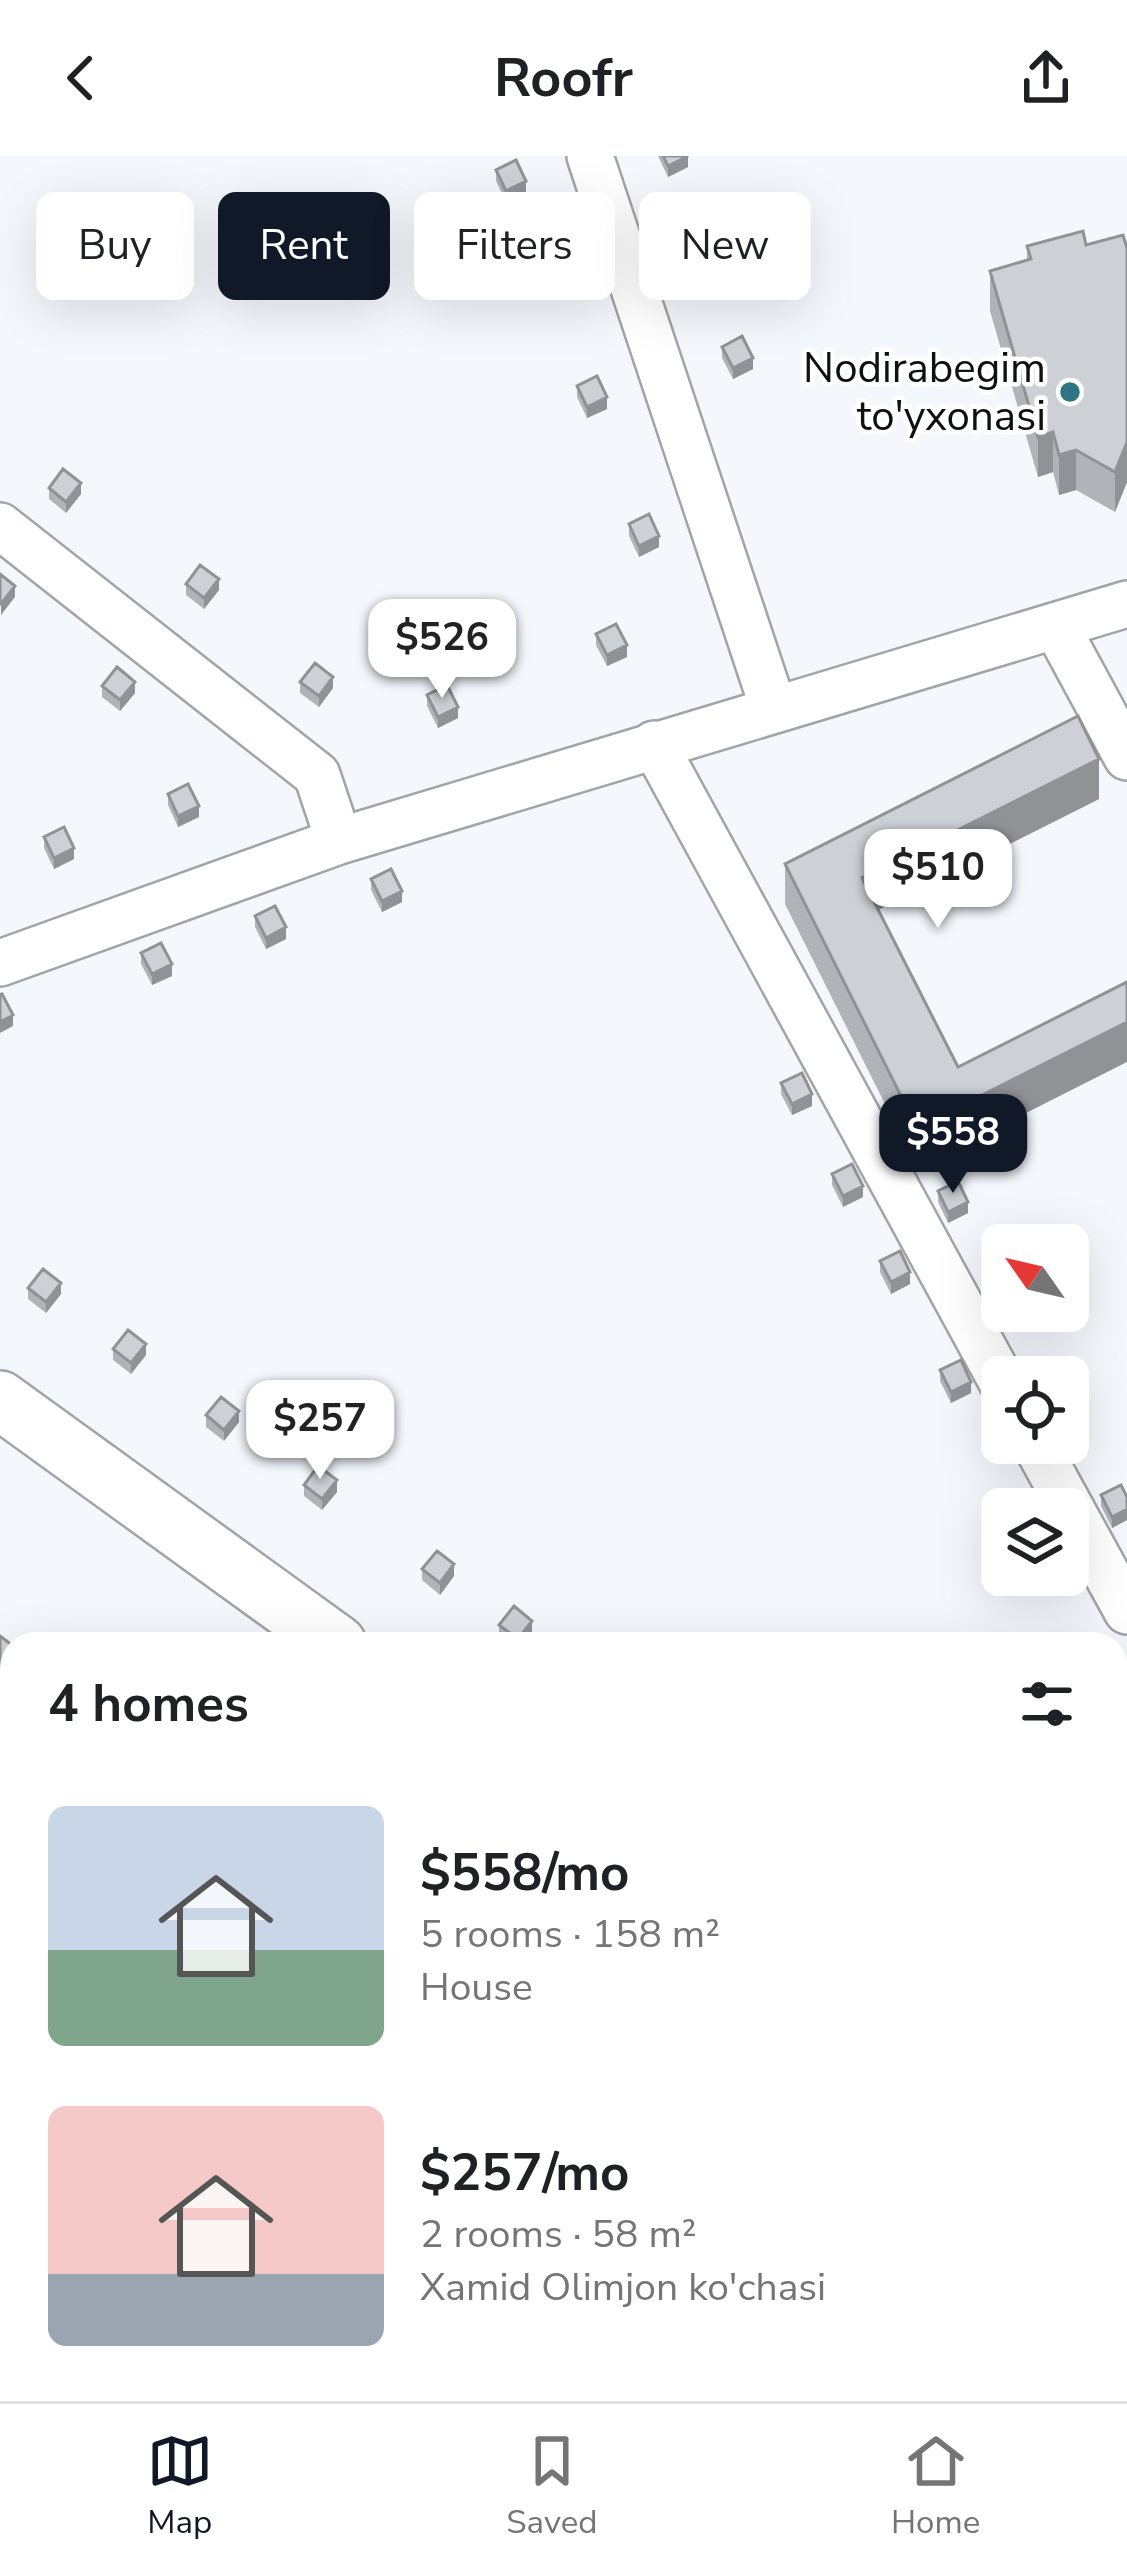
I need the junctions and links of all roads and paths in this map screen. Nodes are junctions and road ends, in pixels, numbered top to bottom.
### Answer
1 (590, 156) edge
2 (0, 526) edge
3 (1127, 604) edge
4 (1056, 626) junction
5 (772, 707) junction
6 (654, 744) junction
7 (1127, 757) edge
8 (339, 841) junction
9 (0, 963) edge
10 (988, 1356) edge
11 (0, 1400) edge
12 (1046, 1464) edge
13 (1127, 1612) edge
14 (320, 1632) edge

1 - 5 street
2 - 8 street
3 - 4 street
4 - 5 street
4 - 7 street
5 - 6 street
6 - 8 street
6 - 10 street
8 - 9 street
11 - 14 main road
12 - 13 street

